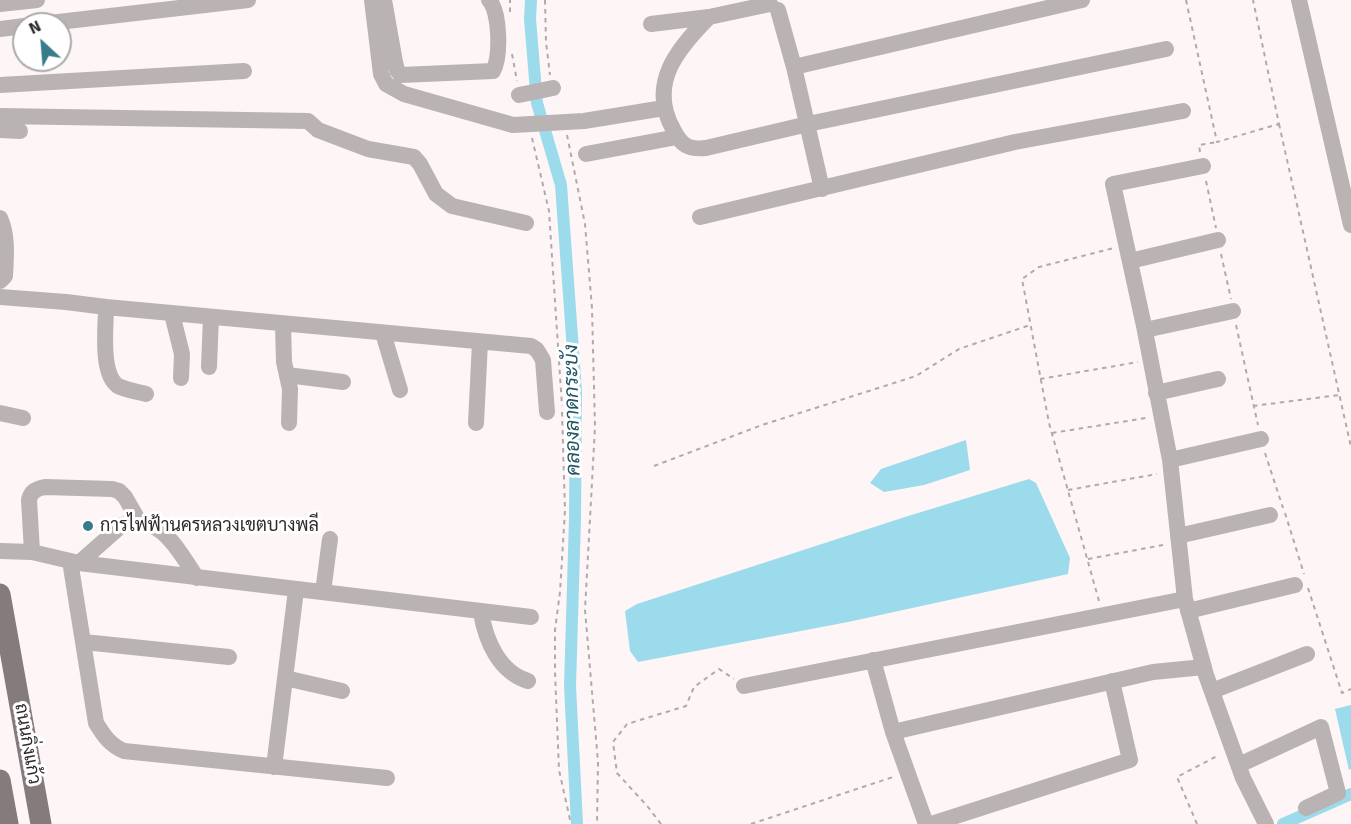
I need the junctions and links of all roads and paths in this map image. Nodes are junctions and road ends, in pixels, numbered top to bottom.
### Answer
1 (37, 0) edge
2 (248, 0) edge
3 (372, 0) edge
4 (384, 0) edge
5 (489, 0) edge
6 (545, 0) edge
7 (1082, 0) edge
8 (1186, 0) edge
9 (1253, 0) edge
10 (1299, 0) edge
11 (778, 2) edge
12 (0, 4) edge
13 (709, 17) junction
14 (72, 20) edge
15 (651, 24) dead end
16 (1166, 49) dead end
17 (794, 67) junction
18 (244, 71) dead end
19 (0, 85) edge
20 (551, 88) joint
21 (521, 94) dead end
22 (664, 108) junction
23 (1183, 111) dead end
24 (0, 116) edge
25 (1279, 123) junction
26 (808, 124) junction
27 (0, 130) edge
28 (566, 130) dead end
29 (20, 131) dead end
30 (677, 137) junction
31 (1217, 142) junction
32 (586, 154) dead end
33 (1203, 166) junction
34 (1345, 170) edge
35 (822, 189) junction
36 (700, 217) dead end
37 (0, 218) edge
38 (526, 223) dead end
39 (1351, 225) edge
40 (1218, 240) junction
41 (1126, 245) junction
42 (1130, 261) junction
43 (0, 281) edge
44 (0, 297) edge
45 (106, 307) junction
46 (1233, 311) junction
47 (172, 314) junction
48 (211, 317) junction
49 (283, 324) junction
50 (1030, 325) junction
51 (1145, 330) junction
52 (383, 333) junction
53 (480, 342) junction
54 (1138, 362) dead end
55 (209, 367) dead end
56 (287, 375) junction
57 (181, 378) dead end
58 (1040, 379) junction
59 (1218, 379) dead end
60 (343, 382) dead end
61 (400, 390) dead end
62 (1156, 393) junction
63 (146, 394) dead end
64 (1339, 395) junction
65 (1253, 406) junction
66 (547, 412) dead end
67 (0, 413) edge
68 (23, 417) dead end
69 (1146, 418) dead end
70 (289, 423) dead end
71 (476, 423) dead end
72 (1052, 434) junction
73 (1261, 439) junction
74 (1351, 447) edge
75 (654, 466) dead end
76 (1166, 467) junction
77 (1068, 490) junction
78 (1270, 515) dead end
79 (140, 523) junction
80 (1178, 536) junction
81 (330, 539) dead end
82 (1163, 545) dead end
83 (0, 551) edge
84 (32, 552) junction
85 (1088, 559) junction
86 (74, 562) junction
87 (197, 578) junction
88 (1295, 585) dead end
89 (296, 590) junction
90 (323, 592) junction
91 (0, 594) edge
92 (1187, 605) junction
93 (481, 613) junction
94 (1103, 615) junction
95 (531, 617) dead end
96 (84, 642) junction
97 (1307, 654) dead end
98 (229, 657) dead end
99 (873, 660) junction
100 (1204, 667) junction
101 (285, 678) junction
102 (528, 681) dead end
103 (1112, 681) junction
104 (744, 686) joint
105 (1351, 689) edge
106 (342, 691) dead end
107 (1212, 691) junction
108 (893, 732) junction
109 (1233, 748) junction
110 (274, 767) junction
111 (1241, 771) junction
112 (897, 775) dead end
113 (387, 778) dead end
114 (1, 791) edge
115 (1306, 808) dead end
116 (8, 824) edge
117 (41, 824) edge
118 (597, 824) edge
119 (661, 824) edge
120 (751, 824) edge
121 (926, 824) edge
122 (931, 824) edge
123 (1197, 824) edge
124 (1266, 824) edge

1 - 12 street
2 - 14 street
3 - 22 street
4 - 5 street
6 - 20 path
7 - 17 street
8 - 31 path
9 - 25 path
10 - 34 street
11 - 13 street
11 - 17 street
13 - 15 street
13 - 22 street
16 - 26 street
17 - 26 street
18 - 19 street
20 - 21 street
22 - 30 street
23 - 35 street
24 - 38 street
25 - 31 path
25 - 64 path
26 - 30 street
26 - 35 street
27 - 29 street
28 - 118 path
30 - 32 street
31 - 33 path
33 - 40 path
33 - 41 street
34 - 39 street
35 - 36 street
37 - 43 street
40 - 42 street
40 - 46 path
41 - 42 street
41 - 50 path
42 - 51 street
44 - 45 street
45 - 47 street
45 - 63 street
46 - 51 street
46 - 65 path
47 - 48 street
47 - 57 street
48 - 49 street
48 - 55 street
49 - 52 street
49 - 56 street
50 - 58 path
50 - 75 path
51 - 62 street
52 - 53 street
52 - 61 street
53 - 66 street
53 - 71 street
54 - 58 path
56 - 60 street
56 - 70 street
58 - 72 path
59 - 62 street
62 - 76 street
64 - 65 path
64 - 74 path
65 - 73 path
67 - 68 street
69 - 72 path
72 - 77 path
73 - 76 street
73 - 105 path
76 - 77 path
76 - 80 street
77 - 85 path
78 - 80 street
79 - 84 street
79 - 86 street
79 - 87 street
80 - 92 street
81 - 90 street
82 - 85 path
83 - 84 street
84 - 86 street
85 - 94 path
86 - 87 street
86 - 96 street
87 - 89 street
88 - 92 street
89 - 90 street
89 - 101 street
90 - 93 street
91 - 117 main road, ถนนกิ่งแก้ว
92 - 94 street
92 - 100 street
93 - 95 street
93 - 102 street
94 - 99 street
96 - 98 street
96 - 110 street
97 - 107 street
99 - 104 street
99 - 108 street
100 - 103 street
100 - 107 street
101 - 106 street
101 - 110 street
103 - 108 street
103 - 122 street
104 - 119 path
107 - 109 street
108 - 121 street
109 - 111 street
109 - 123 path
110 - 113 street
111 - 115 street
111 - 124 street
112 - 120 path
114 - 116 main road, ถนนกิ่งแก้ว

